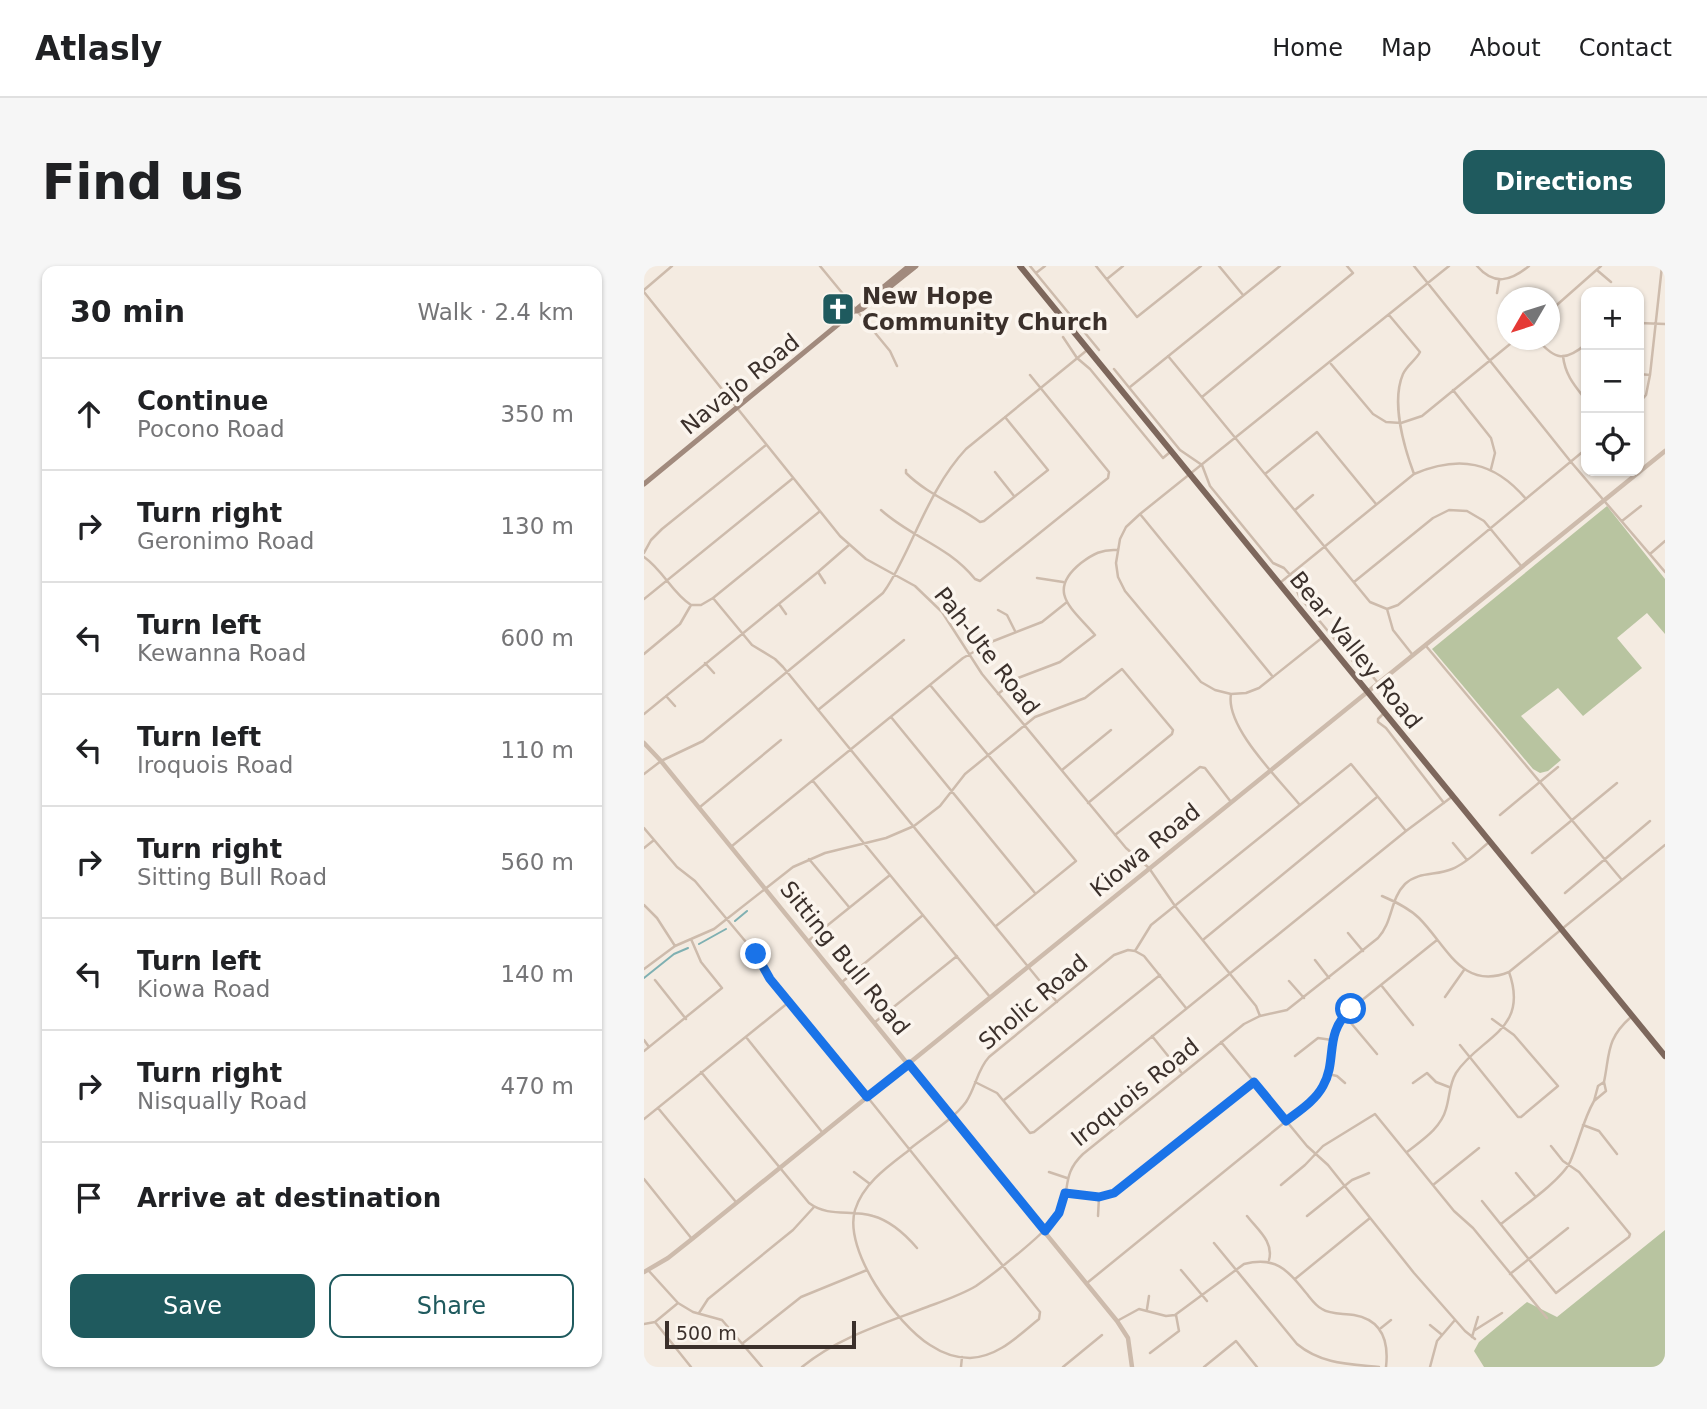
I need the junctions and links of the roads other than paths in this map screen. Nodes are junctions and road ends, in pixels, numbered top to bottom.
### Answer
1 (673, 266) edge
2 (820, 266) edge
3 (909, 266) edge
4 (916, 266) edge
5 (1020, 266) edge
6 (1030, 266) edge
7 (1045, 266) edge
8 (1096, 266) edge
9 (1123, 266) edge
10 (1200, 266) edge
11 (1219, 266) edge
12 (1280, 266) edge
13 (1347, 266) edge
14 (1414, 266) edge
15 (1449, 266) edge
16 (1477, 266) edge
17 (1529, 266) edge
18 (1601, 266) edge
19 (1661, 266) edge
20 (1598, 271) junction
21 (1036, 273) junction
22 (1663, 276) edge
23 (1107, 279) junction
24 (1499, 281) junction
25 (1611, 282) dead end
26 (1427, 284) junction
27 (1498, 287) edge
28 (644, 291) edge
29 (1243, 295) junction
30 (1560, 302) edge
31 (857, 311) junction
32 (1390, 315) junction
33 (1644, 323) edge
34 (1655, 324) junction
35 (1665, 324) edge
36 (1063, 337) dead end
37 (1088, 349) junction
38 (1581, 349) edge
39 (1099, 350) dead end
40 (1503, 350) edge
41 (1547, 350) edge
42 (1168, 356) junction
43 (1563, 356) junction
44 (1077, 358) junction
45 (1490, 361) junction
46 (1331, 363) junction
47 (897, 366) dead end
48 (1114, 369) dead end
49 (1644, 374) edge
50 (1030, 375) dead end
51 (1650, 375) junction
52 (1041, 388) junction
53 (1130, 388) junction
54 (1453, 390) junction
55 (1581, 393) edge
56 (1202, 397) junction
57 (1644, 397) edge
58 (737, 409) junction
59 (1005, 417) junction
60 (1401, 423) junction
61 (1235, 438) junction
62 (766, 445) junction
63 (1171, 451) junction
64 (1665, 451) edge
65 (1581, 453) edge
66 (1571, 462) junction
67 (1202, 465) junction
68 (1491, 469) junction
69 (906, 470) dead end
70 (995, 472) dead end
71 (1190, 474) junction
72 (1265, 474) junction
73 (1414, 474) junction
74 (793, 479) junction
75 (644, 484) edge
76 (934, 493) junction
77 (1313, 495) dead end
78 (1014, 496) junction
79 (1525, 499) junction
80 (1603, 501) junction
81 (1376, 504) junction
82 (1641, 506) dead end
83 (881, 510) dead end
84 (1295, 510) junction
85 (819, 512) junction
86 (1140, 514) junction
87 (1622, 521) junction
88 (1490, 528) junction
89 (915, 534) junction
90 (1665, 541) edge
91 (849, 545) junction
92 (1324, 546) junction
93 (1117, 550) junction
94 (1650, 554) junction
95 (644, 555) edge
96 (1522, 567) junction
97 (818, 572) junction
98 (1665, 572) edge
99 (1290, 574) junction
100 (895, 575) junction
101 (1037, 578) dead end
102 (666, 581) junction
103 (1063, 582) junction
104 (1354, 582) junction
105 (825, 583) dead end
106 (1279, 583) junction
107 (713, 598) junction
108 (644, 599) edge
109 (1067, 602) junction
110 (779, 604) junction
111 (691, 605) junction
112 (1387, 609) junction
113 (998, 610) dead end
114 (786, 614) dead end
115 (1015, 631) junction
116 (742, 634) junction
117 (1323, 637) junction
118 (904, 640) dead end
119 (1426, 646) junction
120 (644, 654) edge
121 (969, 655) junction
122 (1414, 656) junction
123 (705, 663) junction
124 (714, 673) dead end
125 (787, 673) junction
126 (1273, 678) junction
127 (930, 684) junction
128 (1379, 684) junction
129 (1368, 692) junction
130 (998, 694) junction
131 (1231, 694) junction
132 (666, 696) junction
133 (674, 706) dead end
134 (818, 710) junction
135 (1385, 713) junction
136 (644, 714) edge
137 (891, 717) junction
138 (1025, 725) junction
139 (1111, 730) dead end
140 (781, 740) dead end
141 (644, 743) edge
142 (851, 750) junction
143 (988, 755) junction
144 (661, 761) junction
145 (1558, 767) dead end
146 (1272, 769) junction
147 (1062, 770) junction
148 (644, 774) edge
149 (813, 781) junction
150 (1539, 782) junction
151 (1617, 783) dead end
152 (952, 792) junction
153 (1453, 796) junction
154 (1377, 797) junction
155 (1231, 802) junction
156 (1088, 803) junction
157 (1444, 803) junction
158 (1300, 805) junction
159 (699, 807) junction
160 (1500, 815) dead end
161 (1572, 820) junction
162 (1650, 821) dead end
163 (914, 826) junction
164 (644, 828) edge
165 (1406, 831) junction
166 (1115, 835) junction
167 (654, 840) junction
168 (1490, 841) junction
169 (1453, 843) dead end
170 (865, 844) junction
171 (1665, 845) edge
172 (731, 847) junction
173 (644, 848) edge
174 (1532, 853) dead end
175 (809, 859) junction
176 (1604, 859) junction
177 (1467, 860) junction
178 (1149, 868) junction
179 (890, 875) junction
180 (1622, 881) junction
181 (765, 888) junction
182 (1565, 892) dead end
183 (1036, 894) junction
184 (1382, 896) dead end
185 (1395, 902) junction
186 (644, 905) edge
187 (1175, 906) junction
188 (849, 908) junction
189 (923, 915) junction
190 (726, 919) junction
191 (996, 926) junction
192 (1562, 929) junction
193 (1349, 933) dead end
194 (691, 939) junction
195 (1202, 939) junction
196 (1437, 940) junction
197 (808, 941) junction
198 (675, 946) junction
199 (1135, 950) junction
200 (1363, 951) junction
201 (957, 956) junction
202 (1314, 960) dead end
203 (1028, 966) junction
204 (644, 969) edge
205 (1464, 970) junction
206 (1509, 972) junction
207 (1230, 974) junction
208 (1160, 975) junction
209 (1329, 978) junction
210 (656, 981) dead end
211 (1289, 981) dead end
212 (842, 982) junction
213 (1381, 985) junction
214 (990, 997) junction
215 (1445, 997) dead end
216 (1304, 998) junction
217 (789, 1002) junction
218 (1057, 1002) junction
219 (1187, 1009) junction
220 (1344, 1015) junction
221 (1260, 1016) junction
222 (1632, 1016) junction
223 (686, 1019) junction
224 (1492, 1020) dead end
225 (875, 1022) junction
226 (1413, 1025) dead end
227 (1504, 1027) junction
228 (746, 1037) junction
229 (1152, 1037) junction
230 (644, 1040) edge
231 (1332, 1040) junction
232 (1221, 1042) junction
233 (1460, 1045) dead end
234 (649, 1047) junction
235 (644, 1051) edge
236 (1377, 1054) dead end
237 (1295, 1056) dead end
238 (1665, 1056) edge
239 (1469, 1057) junction
240 (909, 1064) junction
241 (702, 1072) junction
242 (1182, 1073) junction
243 (1328, 1074) junction
244 (975, 1082) junction
245 (1254, 1082) junction
246 (1604, 1082) junction
247 (1345, 1083) dead end
248 (1413, 1083) dead end
249 (1450, 1087) junction
250 (1599, 1093) junction
251 (867, 1097) junction
252 (1004, 1101) junction
253 (658, 1108) junction
254 (951, 1116) junction
255 (644, 1119) edge
256 (1286, 1121) junction
257 (1583, 1125) junction
258 (822, 1132) junction
259 (1551, 1146) dead end
260 (1479, 1148) dead end
261 (909, 1150) junction
262 (1316, 1153) junction
263 (1406, 1153) junction
264 (1618, 1154) dead end
265 (1569, 1164) junction
266 (780, 1168) junction
267 (854, 1171) dead end
268 (1049, 1172) dead end
269 (1369, 1173) dead end
270 (1516, 1173) dead end
271 (1067, 1178) junction
272 (644, 1179) edge
273 (870, 1184) junction
274 (1281, 1185) dead end
275 (1433, 1185) junction
276 (1345, 1186) junction
277 (1065, 1193) junction
278 (1535, 1196) junction
279 (1099, 1197) junction
280 (1482, 1201) dead end
281 (736, 1202) junction
282 (814, 1207) junction
283 (854, 1214) junction
284 (1098, 1216) dead end
285 (1247, 1216) dead end
286 (1307, 1216) dead end
287 (1370, 1218) junction
288 (1501, 1224) junction
289 (1567, 1228) dead end
290 (1045, 1231) junction
291 (692, 1239) junction
292 (1214, 1243) dead end
293 (917, 1248) dead end
294 (1529, 1259) junction
295 (1269, 1261) junction
296 (1002, 1265) junction
297 (1236, 1269) junction
298 (645, 1270) edge
299 (867, 1270) junction
300 (1181, 1270) dead end
301 (1510, 1274) junction
302 (1295, 1279) junction
303 (1087, 1283) junction
304 (1149, 1296) dead end
305 (1202, 1296) junction
306 (1207, 1301) dead end
307 (678, 1303) junction
308 (1147, 1309) junction
309 (1502, 1312) dead end
310 (699, 1313) junction
311 (1175, 1315) junction
312 (1478, 1317) dead end
313 (901, 1318) junction
314 (1547, 1318) dead end
315 (1391, 1320) dead end
316 (1455, 1320) junction
317 (1117, 1321) junction
318 (655, 1322) junction
319 (644, 1324) edge
320 (1430, 1325) dead end
321 (1381, 1328) junction
322 (1475, 1330) junction
323 (1442, 1334) junction
324 (1102, 1335) dead end
325 (743, 1343) junction
326 (1150, 1353) dead end
327 (962, 1357) junction
328 (691, 1367) edge
329 (762, 1367) edge
330 (802, 1367) edge
331 (961, 1367) edge
332 (1063, 1367) edge
333 (1132, 1367) edge
334 (1204, 1367) edge
335 (1257, 1367) edge
336 (1379, 1367) edge
337 (1386, 1367) edge
338 (1430, 1367) edge

1 - 28 street
2 - 31 street
3 - 31 main road, Navajo Road
4 - 31 main road, Navajo Road
5 - 37 main road, Bear Valley Road
6 - 21 street
7 - 21 street
8 - 23 street
9 - 23 street
10 - 23 street
11 - 29 street
12 - 29 street
13 - 56 street
14 - 26 street
15 - 26 street
16 - 24 street
17 - 24 street
18 - 20 street
19 - 22 street
20 - 25 street
20 - 30 street
21 - 39 street
22 - 34 street
24 - 27 street
26 - 32 street
26 - 45 street
28 - 58 street, Pah-Ute Road
29 - 42 street
31 - 47 street
31 - 58 main road, Navajo Road
32 - 46 street
32 - 60 street
33 - 34 street
34 - 35 street
34 - 51 street
36 - 44 street
37 - 44 street
37 - 63 main road, Bear Valley Road
38 - 43 street
40 - 45 street
41 - 43 street
42 - 53 street
42 - 56 street
43 - 55 street
44 - 52 street
44 - 63 street
45 - 54 street
45 - 66 street
46 - 60 street
46 - 61 street
48 - 53 street
49 - 51 street
50 - 52 street
51 - 57 street
52 - 59 street
52 - 89 street
53 - 67 street
54 - 60 street
54 - 68 street
56 - 61 street
58 - 62 street, Pah-Ute Road
58 - 75 main road, Navajo Road
59 - 76 street
59 - 78 street
60 - 73 street
61 - 67 street
61 - 72 street
62 - 74 street, Pah-Ute Road
62 - 95 street
63 - 71 main road, Bear Valley Road
64 - 80 street, Kiowa Road
65 - 66 street
66 - 79 street
66 - 80 street
67 - 71 street
67 - 99 street
68 - 73 street
68 - 79 street
69 - 76 street
70 - 78 street
71 - 86 street
71 - 106 main road, Bear Valley Road
72 - 81 street
72 - 84 street
73 - 81 street
74 - 85 street, Pah-Ute Road
74 - 102 street
76 - 78 street
76 - 89 street
77 - 84 street
79 - 88 street
80 - 87 street
80 - 96 street, Kiowa Road
81 - 92 street
82 - 87 street
83 - 89 street
84 - 92 street
85 - 91 street, Pah-Ute Road
85 - 107 street
86 - 93 street
86 - 126 street
87 - 94 street
88 - 96 street
88 - 104 street
88 - 112 street
89 - 100 street
90 - 94 street
91 - 97 street
91 - 100 street, Pah-Ute Road
92 - 99 street
92 - 104 street
93 - 103 street
93 - 131 street
94 - 98 street
95 - 102 street
96 - 119 street, Kiowa Road
97 - 105 street
97 - 110 street
99 - 106 street
99 - 128 street
100 - 121 street, Pah-Ute Road
100 - 125 street
101 - 103 street
102 - 108 street
102 - 111 street
103 - 109 street
104 - 112 street
106 - 117 main road, Bear Valley Road
107 - 111 street
107 - 116 street
109 - 115 street
109 - 130 street
110 - 114 street
110 - 116 street
111 - 120 street
112 - 122 street
113 - 115 street
115 - 121 street
116 - 123 street
116 - 125 street
117 - 126 street
117 - 129 main road, Bear Valley Road
118 - 134 street
119 - 122 street, Kiowa Road
119 - 150 street
121 - 127 street
121 - 130 street, Pah-Ute Road
122 - 128 street, Kiowa Road
123 - 124 street
123 - 132 street
125 - 134 street
125 - 144 street
126 - 131 street
127 - 137 street
127 - 143 street
128 - 129 street, Kiowa Road
129 - 135 main road, Bear Valley Road
129 - 146 street, Kiowa Road
130 - 138 street, Pah-Ute Road
131 - 146 street
132 - 133 street
132 - 136 street
134 - 142 street
135 - 153 main road, Bear Valley Road
135 - 157 street
137 - 142 street
137 - 152 street
138 - 143 street
138 - 147 street, Pah-Ute Road
138 - 156 street
139 - 147 street
140 - 159 street
141 - 144 street, Sitting Bull Road
142 - 149 street
142 - 163 street
143 - 152 street
143 - 183 street
144 - 148 street
144 - 159 street, Sitting Bull Road
145 - 150 street
146 - 155 street, Kiowa Road
146 - 158 street
147 - 156 street, Pah-Ute Road
149 - 170 street
149 - 172 street
150 - 160 street
150 - 161 street
151 - 161 street
152 - 163 street
152 - 183 street
153 - 157 street
153 - 168 main road, Bear Valley Road
154 - 158 street
154 - 165 street
154 - 195 street
155 - 166 street
155 - 178 street, Kiowa Road
156 - 166 street, Pah-Ute Road
157 - 165 street
158 - 187 street
159 - 172 street, Sitting Bull Road
161 - 174 street
161 - 176 street
162 - 176 street
163 - 170 street
163 - 191 street
164 - 167 street
165 - 207 street
166 - 178 street, Pah-Ute Road
167 - 173 street
167 - 190 street
168 - 177 street, Iroquois Road
168 - 192 main road, Bear Valley Road
169 - 177 street
170 - 175 street
170 - 179 street
171 - 180 street
172 - 181 street, Sitting Bull Road
175 - 181 street
175 - 188 street
176 - 180 street
176 - 182 street
177 - 185 street, Iroquois Road
178 - 187 street, Pah-Ute Road
178 - 203 street, Kiowa Road
179 - 188 street
179 - 189 street
180 - 192 street
181 - 190 street
181 - 197 street, Sitting Bull Road
183 - 191 street
184 - 185 street
185 - 196 street
185 - 200 street, Iroquois Road
186 - 198 street
187 - 195 street, Pah-Ute Road
187 - 199 street
188 - 197 street
189 - 201 street
189 - 212 street
190 - 194 street
190 - 217 street
191 - 203 street
192 - 206 street
192 - 222 main road, Bear Valley Road
193 - 200 street
194 - 198 street
194 - 223 street
195 - 207 street, Pah-Ute Road
196 - 205 street
196 - 213 street
197 - 212 street, Sitting Bull Road
198 - 204 street
199 - 208 street
199 - 218 street, Sholic Road
200 - 209 street, Iroquois Road
201 - 214 street
201 - 225 street
202 - 209 street
203 - 214 street, Kiowa Road
203 - 218 street
205 - 206 street
205 - 215 street
206 - 227 street
207 - 219 street
207 - 221 street, Pah-Ute Road
208 - 219 street
208 - 252 street
209 - 216 street, Iroquois Road
210 - 223 street
211 - 216 street
212 - 225 street, Sitting Bull Road
213 - 220 street
213 - 226 street
214 - 240 street, Kiowa Road
216 - 221 street, Iroquois Road
217 - 228 street
217 - 251 street
218 - 244 street, Sholic Road
219 - 229 street
220 - 231 street
220 - 236 street
221 - 232 street, Iroquois Road
222 - 238 main road, Bear Valley Road
222 - 246 street
223 - 234 street
224 - 227 street
225 - 240 street, Sitting Bull Road
227 - 239 street
227 - 239 street
228 - 241 street
228 - 258 street
229 - 242 street
229 - 252 street
230 - 234 street
231 - 237 street
231 - 243 street
232 - 242 street, Iroquois Road
232 - 245 street
233 - 239 street
234 - 235 street
239 - 249 street
240 - 251 street, Kiowa Road
240 - 254 street, Sitting Bull Road
241 - 253 street
241 - 266 street
242 - 271 street, Iroquois Road
243 - 247 street
243 - 256 street
244 - 252 street
244 - 254 street, Sholic Road
245 - 256 street
245 - 279 street
246 - 250 street
246 - 250 street
248 - 249 street
249 - 263 street
250 - 257 street
251 - 258 street, Kiowa Road
251 - 261 street
253 - 255 street
253 - 281 street
254 - 261 street, Sholic Road
254 - 290 street, Sitting Bull Road
256 - 262 street
256 - 303 street
257 - 264 street
257 - 265 street
258 - 266 street, Kiowa Road
259 - 265 street
260 - 275 street
261 - 273 street, Sholic Road
261 - 296 street
262 - 263 street
262 - 274 street
262 - 276 street
263 - 275 street
265 - 278 street
265 - 294 street
266 - 281 street, Kiowa Road
266 - 282 street
267 - 273 street
268 - 271 street
269 - 276 street
270 - 278 street
271 - 277 street, Iroquois Road
272 - 291 street
273 - 283 street, Sholic Road
275 - 301 street
276 - 286 street
276 - 287 street
277 - 279 street
277 - 290 street, Iroquois Road
278 - 288 street
279 - 284 street
280 - 288 street
281 - 291 street, Kiowa Road
282 - 283 street
282 - 310 street
283 - 293 street
283 - 299 street
285 - 295 street
287 - 302 street
287 - 316 street
288 - 294 street
289 - 294 street
290 - 296 street, Iroquois Road
290 - 303 street, Sitting Bull Road
291 - 298 street, Kiowa Road
292 - 297 street
294 - 301 street
295 - 297 street
295 - 302 street
296 - 313 street, Iroquois Road
296 - 327 street
297 - 305 street
297 - 336 street
298 - 307 street
299 - 313 street
299 - 325 street
300 - 305 street
301 - 314 street
302 - 321 street
303 - 317 street, Sitting Bull Road
304 - 308 street
305 - 306 street
305 - 311 street
307 - 310 street
307 - 318 street
308 - 311 street
308 - 317 street
309 - 322 street
310 - 325 street
311 - 326 street
312 - 322 street
313 - 327 street
313 - 330 street, Iroquois Road
315 - 321 street
316 - 322 street
316 - 323 street
317 - 333 street, Sitting Bull Road
318 - 319 street
318 - 328 street
320 - 323 street
321 - 337 street
323 - 338 street
324 - 332 street
325 - 329 street
327 - 331 street
334 - 335 street

